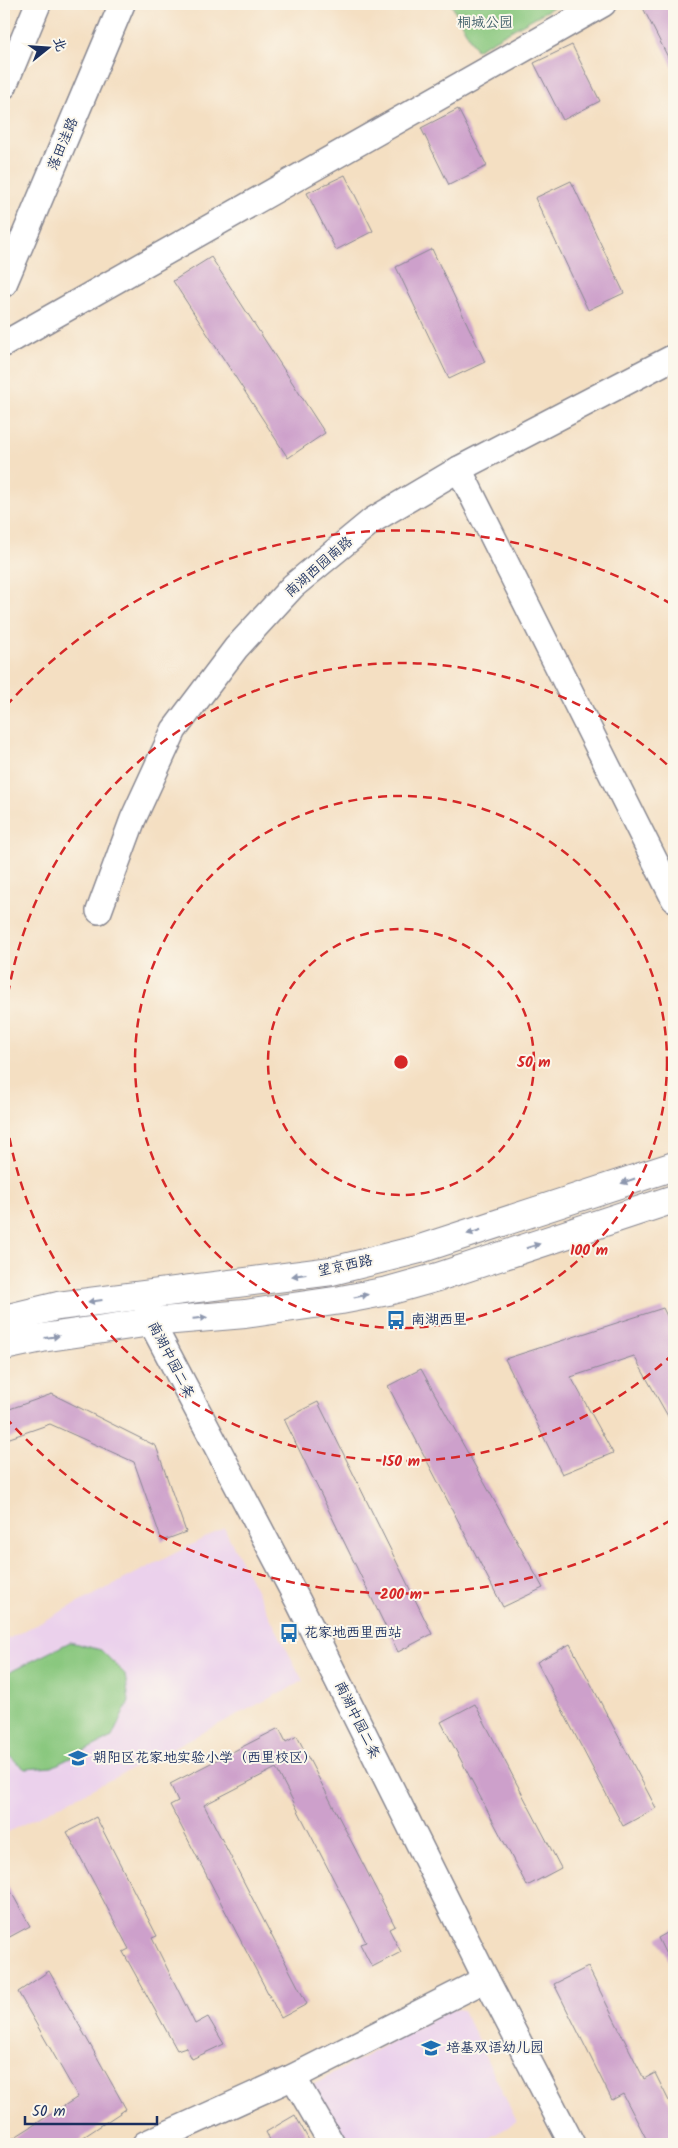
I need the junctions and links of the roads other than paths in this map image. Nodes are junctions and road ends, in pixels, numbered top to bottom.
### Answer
1 (38, 4) edge
2 (122, 4) edge
3 (603, 4) edge
4 (4, 86) edge
5 (4, 284) edge
6 (4, 344) edge
7 (674, 357) edge
8 (459, 469) junction
9 (674, 899) edge
10 (99, 911) dead end
11 (674, 1166) edge
12 (674, 1200) edge
13 (144, 1295) junction
14 (4, 1319) edge
15 (151, 1322) junction
16 (4, 1346) edge
17 (486, 1979) junction
18 (293, 2077) junction
19 (145, 2144) edge
20 (332, 2144) edge
21 (572, 2144) edge

1 - 4 street
2 - 5 street, 落田洼路
3 - 6 street
7 - 8 street, 南湖西园南路
8 - 9 street
8 - 10 street, 南湖西园南路
11 -> 13 main road, 望京西路
15 -> 12 main road
13 -> 14 main road, 望京西路
13 - 15 street, 南湖中园二条
16 -> 15 main road
15 - 17 street, 南湖中园二条
17 - 18 street
17 - 21 street, 南湖中园二条
18 - 19 street
18 - 20 street

